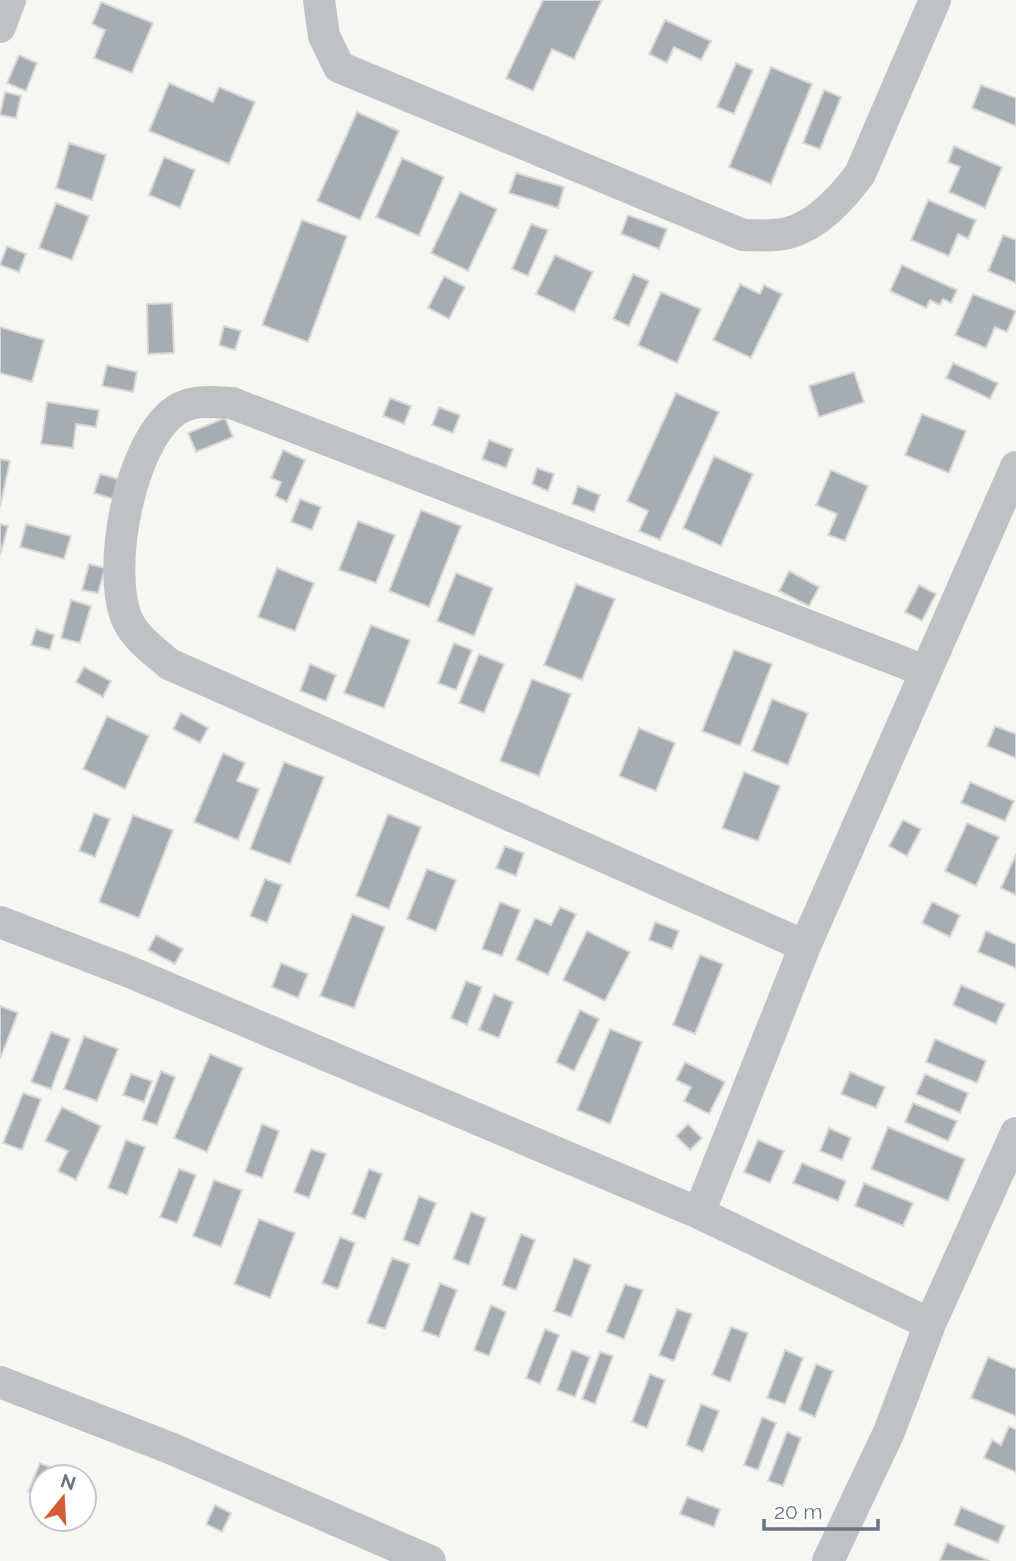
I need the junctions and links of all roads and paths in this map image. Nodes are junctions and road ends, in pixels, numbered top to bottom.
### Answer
1 (10, 0) edge
2 (319, 0) edge
3 (935, 0) edge
4 (0, 27) edge
5 (1016, 467) edge
6 (925, 671) junction
7 (0, 922) edge
8 (806, 946) junction
9 (1016, 1133) edge
10 (699, 1213) junction
11 (930, 1324) junction
12 (0, 1382) edge
13 (430, 1561) edge
14 (828, 1561) edge

1 - 4 street
2 - 3 street
5 - 6 street
6 - 8 street
6 - 8 street
7 - 10 street
8 - 10 street
9 - 11 street
10 - 11 street
11 - 14 street
12 - 13 street

